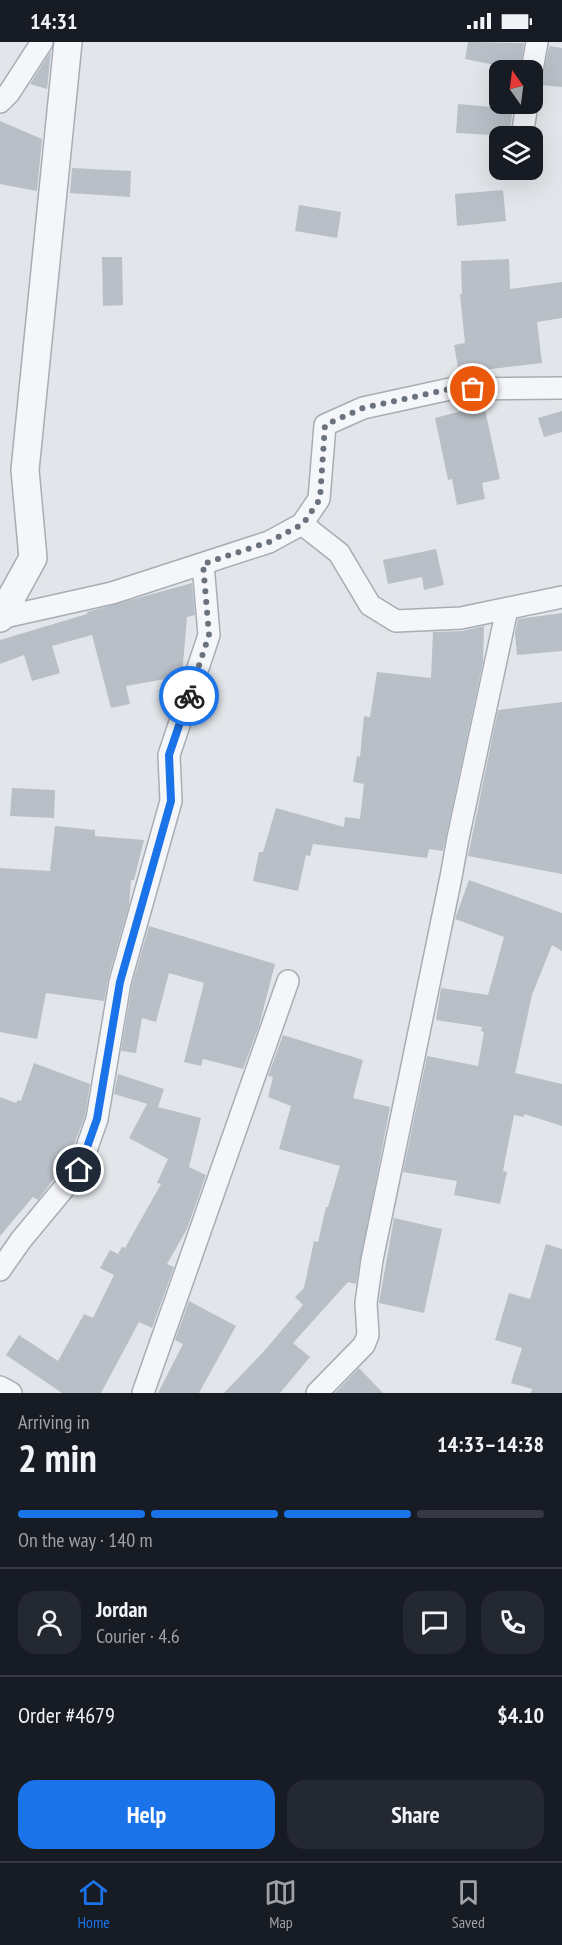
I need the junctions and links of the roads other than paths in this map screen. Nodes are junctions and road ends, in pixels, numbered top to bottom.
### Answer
1 (42, 42) edge
2 (68, 42) edge
3 (537, 42) edge
4 (534, 60) edge
5 (0, 102) edge
6 (562, 388) edge
7 (303, 524) junction
8 (203, 564) junction
9 (562, 597) edge
10 (507, 609) junction
11 (0, 618) edge
12 (288, 981) dead end
13 (0, 1270) edge
14 (0, 1387) edge
15 (11, 1393) edge
16 (143, 1393) edge
17 (317, 1393) edge

1 - 5 street
2 - 11 street
3 - 4 street
6 - 7 street
7 - 8 street
7 - 10 street
8 - 11 street
8 - 13 street
9 - 10 street
10 - 17 street
12 - 16 street
14 - 15 street

